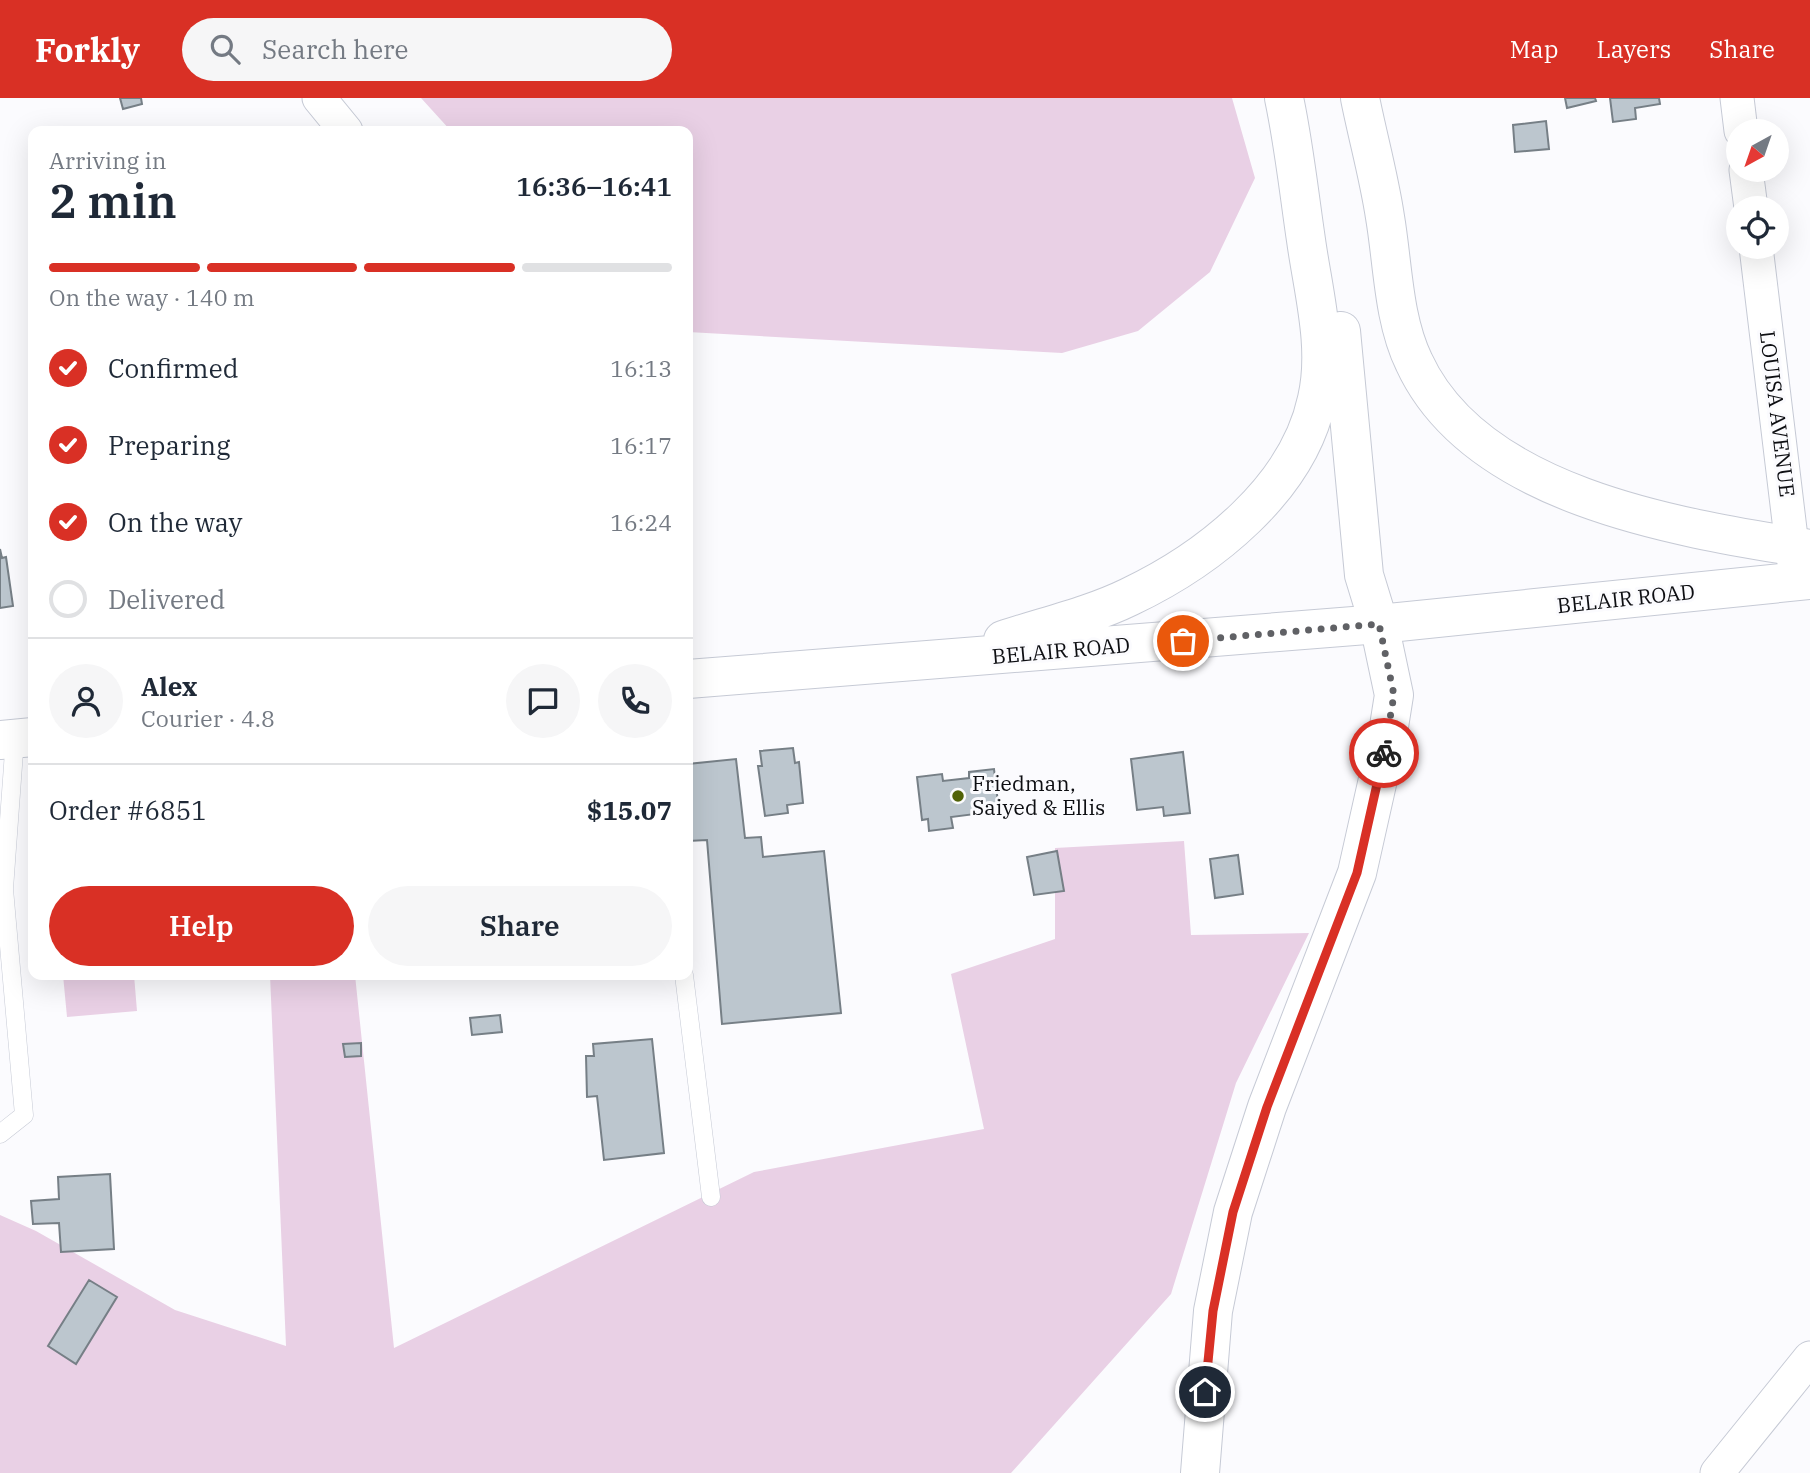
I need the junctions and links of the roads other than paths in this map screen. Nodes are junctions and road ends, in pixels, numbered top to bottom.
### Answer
1 (319, 98) edge
2 (1360, 98) edge
3 (1737, 98) edge
4 (1286, 103) edge
5 (1740, 119) edge
6 (342, 126) edge
7 (1758, 259) edge
8 (1802, 564) edge
9 (1379, 624) junction
10 (938, 661) junction
11 (693, 679) edge
12 (16, 738) edge
13 (2, 889) edge
14 (685, 980) edge
15 (0, 1135) edge
16 (711, 1197) dead end
17 (1810, 1358) edge
18 (1200, 1473) edge
19 (1717, 1473) edge

1 - 6 street
2 - 8 main road
3 - 5 street
4 - 9 main road
4 - 10 main road
7 - 8 street, LOUISA AVENUE
8 - 9 main road, BELAIR ROAD
9 - 10 main road, BELAIR ROAD
9 - 18 main road
10 - 11 main road, BELAIR ROAD
12 - 13 lane
13 - 15 lane
14 - 16 lane
17 - 19 street

